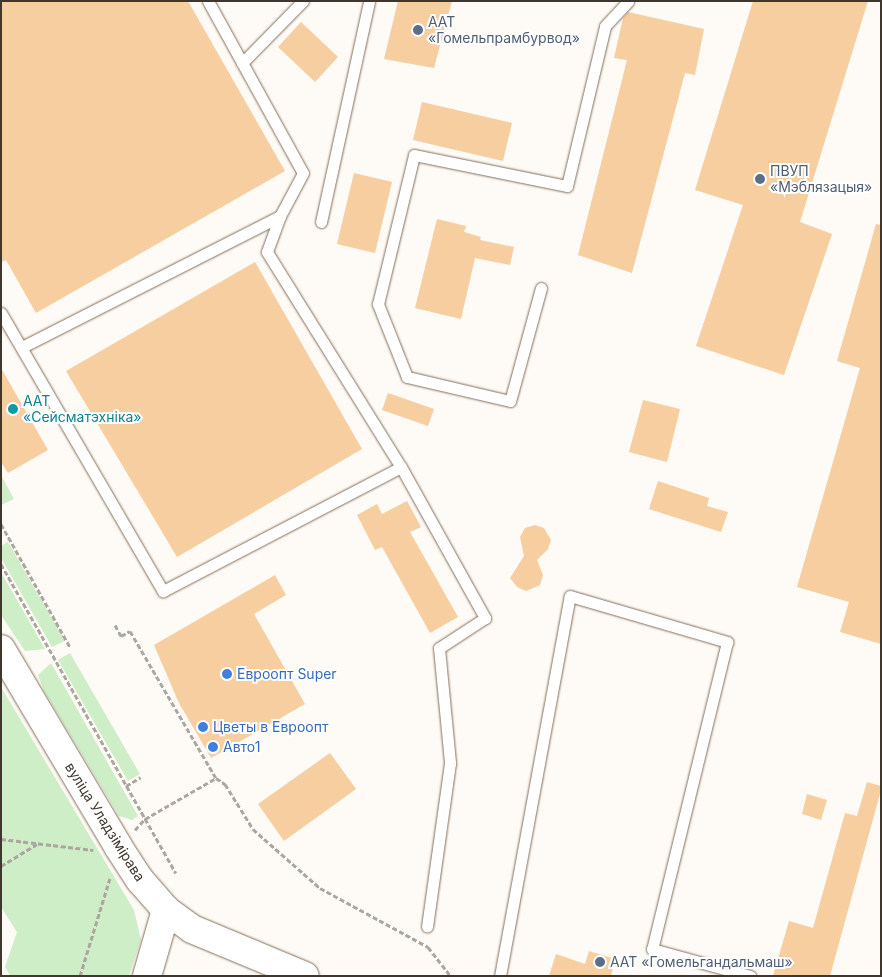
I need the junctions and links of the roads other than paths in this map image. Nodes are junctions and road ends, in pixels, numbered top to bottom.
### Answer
1 (208, 1) edge
2 (303, 1) edge
3 (369, 1) edge
4 (628, 1) edge
5 (242, 63) junction
6 (280, 216) junction
7 (321, 222) dead end
8 (541, 288) dead end
9 (1, 313) edge
10 (22, 347) junction
11 (401, 467) junction
12 (1, 649) edge
13 (166, 910) junction
14 (427, 926) dead end
15 (147, 976) edge
16 (305, 976) edge
17 (500, 976) edge
18 (750, 976) edge

1 - 5 lane
2 - 5 lane
3 - 7 lane
4 - 8 lane
5 - 6 lane
6 - 10 lane
6 - 11 lane
9 - 10 lane
10 - 11 lane
11 - 14 lane
12 - 13 main road, вуліца Уладзімірава
13 - 15 main road
13 - 16 main road, вуліца Уладзімірава
17 - 18 lane

